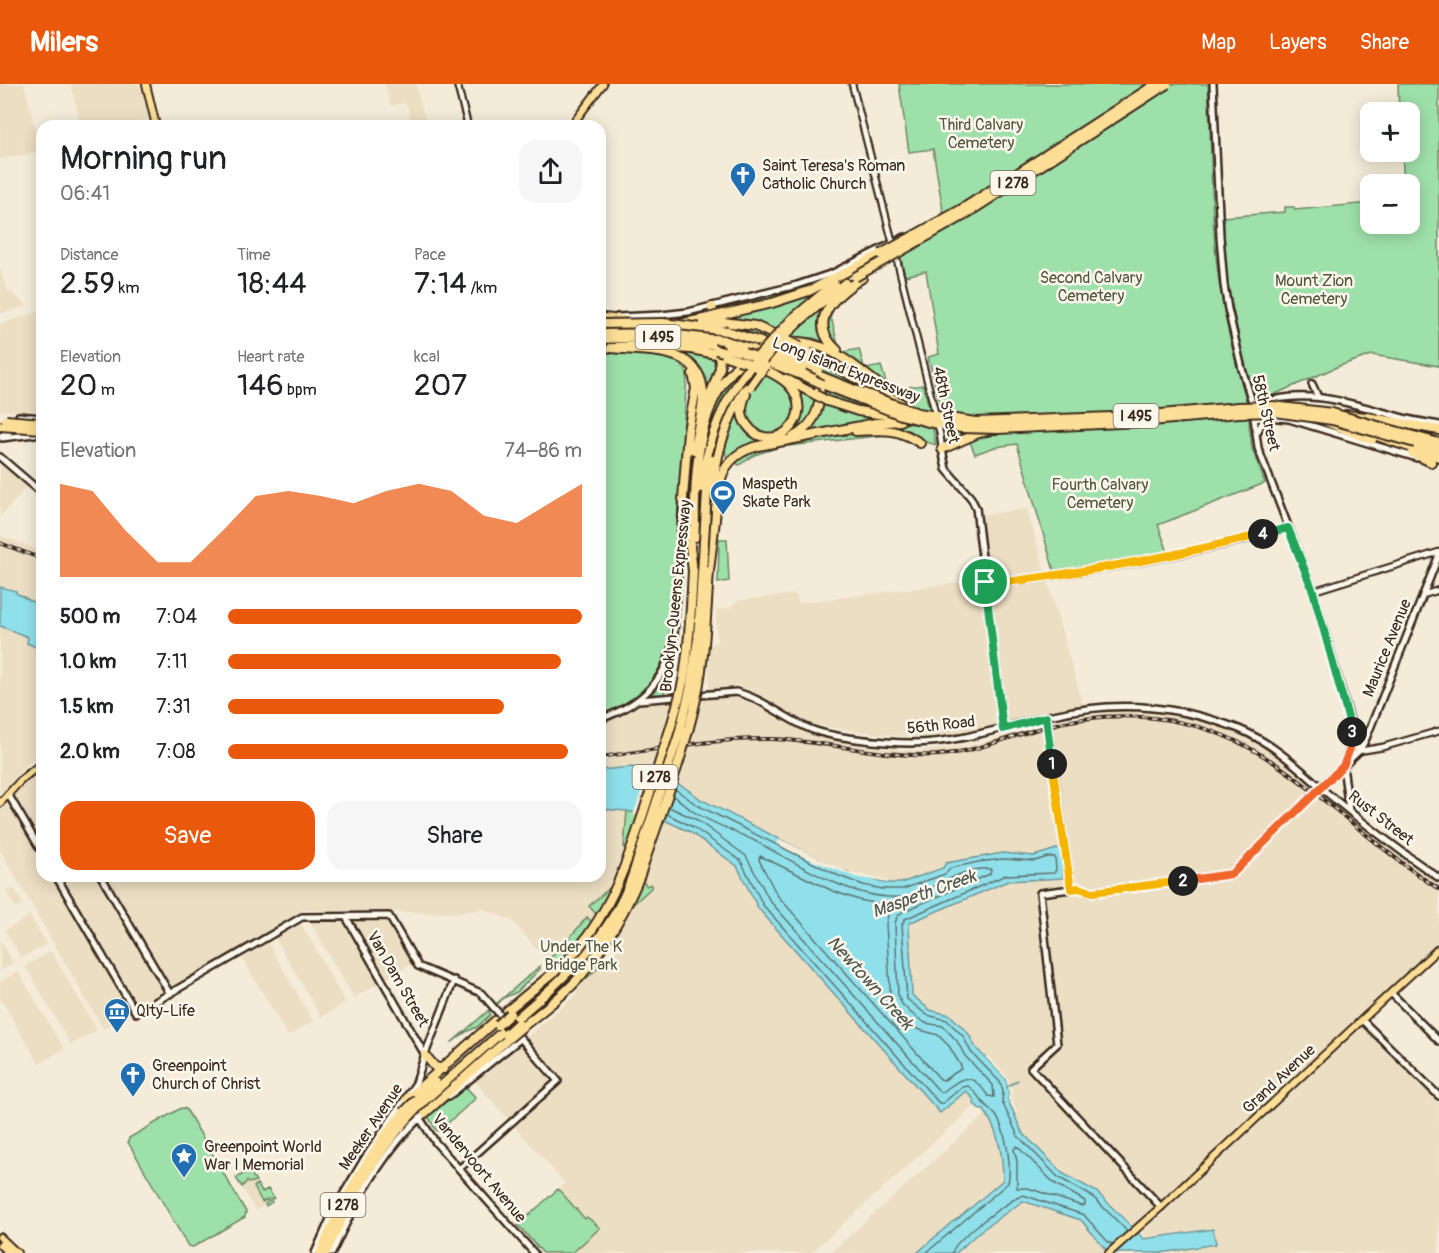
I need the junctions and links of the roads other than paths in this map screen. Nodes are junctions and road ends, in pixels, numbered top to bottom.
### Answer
1 (146, 84) edge
2 (457, 84) edge
3 (603, 84) edge
4 (852, 84) edge
5 (1156, 84) edge
6 (1161, 84) edge
7 (1167, 84) edge
8 (1213, 84) edge
9 (155, 120) edge
10 (466, 120) edge
11 (576, 120) edge
12 (946, 222) junction
13 (892, 242) junction
14 (896, 256) junction
15 (855, 274) junction
16 (712, 307) junction
17 (724, 316) junction
18 (704, 319) junction
19 (797, 319) junction
20 (606, 321) edge
21 (606, 321) edge
22 (606, 322) edge
23 (606, 322) edge
24 (606, 332) edge
25 (606, 339) edge
26 (782, 339) junction
27 (606, 348) edge
28 (611, 348) junction
29 (719, 348) junction
30 (799, 348) junction
31 (744, 354) junction
32 (846, 360) junction
33 (761, 362) junction
34 (689, 364) junction
35 (815, 375) junction
36 (1312, 384) dead end
37 (745, 385) junction
38 (854, 393) junction
39 (1318, 397) junction
40 (1253, 407) junction
41 (913, 410) junction
42 (1274, 412) junction
43 (1310, 414) junction
44 (1340, 414) junction
45 (36, 418) edge
46 (1254, 419) junction
47 (0, 420) edge
48 (928, 420) junction
49 (18, 422) junction
50 (1076, 422) junction
51 (36, 423) edge
52 (0, 426) edge
53 (1009, 427) junction
54 (1439, 428) edge
55 (36, 431) edge
56 (36, 432) edge
57 (830, 432) junction
58 (36, 433) edge
59 (696, 434) junction
60 (1256, 435) junction
61 (1439, 435) edge
62 (19, 436) junction
63 (0, 437) edge
64 (786, 441) junction
65 (920, 443) dead end
66 (1439, 443) edge
67 (942, 449) junction
68 (1439, 449) edge
69 (0, 457) edge
70 (1439, 457) edge
71 (1435, 463) edge
72 (36, 488) edge
73 (704, 492) junction
74 (683, 499) joint
75 (1288, 528) junction
76 (1439, 554) edge
77 (693, 571) junction
78 (985, 582) junction
79 (1439, 590) edge
80 (1313, 591) junction
81 (1423, 595) junction
82 (639, 700) junction
83 (606, 717) edge
84 (1046, 717) junction
85 (1003, 729) junction
86 (1439, 731) edge
87 (1250, 734) joint
88 (1353, 735) junction
89 (1359, 751) junction
90 (1343, 766) junction
91 (36, 768) edge
92 (1321, 787) junction
93 (1347, 791) junction
94 (8, 794) junction
95 (0, 803) edge
96 (1349, 810) junction
97 (1357, 816) junction
98 (36, 842) edge
99 (1439, 878) edge
100 (60, 882) edge
101 (105, 882) edge
102 (1071, 889) junction
103 (346, 916) junction
104 (1439, 948) edge
105 (454, 980) junction
106 (1391, 993) junction
107 (170, 994) junction
108 (551, 997) junction
109 (515, 1019) junction
110 (1362, 1020) junction
111 (502, 1030) junction
112 (520, 1039) junction
113 (1439, 1041) edge
114 (425, 1055) junction
115 (442, 1069) junction
116 (1439, 1096) edge
117 (407, 1099) junction
118 (420, 1100) junction
119 (422, 1116) junction
120 (373, 1162) junction
121 (459, 1169) junction
122 (1161, 1207) junction
123 (0, 1237) edge
124 (0, 1245) edge
125 (1110, 1252) edge
126 (9, 1253) edge
127 (17, 1253) edge
128 (315, 1253) edge
129 (320, 1253) edge
130 (326, 1253) edge
131 (332, 1253) edge
132 (534, 1253) edge

1 - 9 main road
2 - 10 street
3 - 11 main road
4 - 13 street, 48th Street
5 - 15 highway, I 278, bridge
6 - 12 main road
7 - 15 highway, Brooklyn-Queens Expressway / I 278, bridge
8 - 40 main road, 58th Street
12 - 13 main road
12 - 14 main road
13 - 14 street, 48th Street
13 - 16 main road
14 - 15 main road
14 - 67 street, 48th Street, bridge
15 - 17 highway
15 - 19 highway, Brooklyn-Queens Expressway / I 278
15 - 32 highway
16 - 20 main road
16 - 59 highway
17 - 18 highway, bridge
17 - 26 highway
18 - 21 highway
18 - 22 highway
19 - 26 highway, Brooklyn-Queens Expressway / I 278, bridge
19 - 37 highway, Brooklyn-Queens Expressway / I 278, bridge
23 - 35 highway, bridge
24 - 29 highway, Long Island Expressway / I 495
25 - 29 highway, Long Island Expressway / I 495
26 - 30 highway, bridge
26 - 33 highway, Brooklyn-Queens Expressway / I 278, bridge
26 - 37 highway, bridge
27 - 28 highway
28 - 29 highway
28 - 34 highway
29 - 31 highway, Long Island Expressway / I 495
29 - 31 highway
30 - 41 highway
30 - 64 highway
31 - 33 highway, Long Island Expressway / I 495, bridge
31 - 33 highway, bridge
31 - 33 highway, bridge
32 - 41 highway
32 - 73 highway
33 - 35 highway, Long Island Expressway / I 495
33 - 37 highway, Brooklyn-Queens Expressway / I 278
33 - 37 highway
33 - 48 highway, bridge
34 - 59 highway
34 - 74 highway
35 - 38 highway, Long Island Expressway / I 495
35 - 38 highway, Long Island Expressway / I 495
36 - 39 main road
37 - 73 highway, Brooklyn-Queens Expressway / I 278
37 - 73 highway, Brooklyn-Queens Expressway / I 278
38 - 66 highway, Long Island Expressway / I 495, bridge
38 - 68 highway, Long Island Expressway / I 495, bridge
39 - 40 main road
39 - 54 main road
40 - 46 main road, 58th Street
41 - 50 highway
42 - 43 highway
42 - 44 highway
42 - 46 main road
42 - 50 highway, bridge
42 - 60 main road
42 - 71 main road
43 - 70 highway
43 - 71 highway
44 - 54 highway
44 - 61 highway
45 - 49 main road
46 - 60 main road, 58th Street
47 - 51 highway, bridge
48 - 53 highway
48 - 57 highway
49 - 56 main road
49 - 62 main road
49 - 63 main road
50 - 53 highway
52 - 55 highway, bridge
53 - 67 highway
57 - 64 highway
57 - 65 highway
58 - 62 main road
59 - 73 highway
60 - 75 main road, 58th Street
62 - 63 main road
64 - 73 highway
67 - 78 main road, 48th Street
69 - 72 main road
73 - 77 highway, Brooklyn-Queens Expressway / I 278
73 - 77 highway
73 - 108 highway, Brooklyn-Queens Expressway / I 278, bridge
73 - 108 highway, Brooklyn-Queens Expressway / I 278, bridge
74 - 82 main road
75 - 78 main road
75 - 80 main road, 58th Street
76 - 80 street
76 - 81 main road, Maurice Avenue
77 - 109 highway, Brooklyn-Queens Expressway / I 278, bridge
78 - 85 main road, 48th Street
79 - 81 street
80 - 88 main road, 58th Street
81 - 89 main road, Maurice Avenue
82 - 83 main road
82 - 85 main road, 56th Road
84 - 85 main road, 56th Road
84 - 87 main road, 56th Road
84 - 102 main road
86 - 89 street
87 - 92 main road, Rust Street
88 - 89 main road, 58th Street
88 - 90 main road
89 - 90 main road
90 - 92 main road
90 - 93 main road
91 - 94 main road
92 - 96 main road, Rust Street
92 - 102 street
93 - 96 main road
93 - 97 main road
94 - 95 main road
94 - 98 main road
96 - 97 main road, Rust Street
97 - 99 main road, Rust Street
100 - 107 main road
101 - 107 main road
102 - 122 main road
103 - 105 main road
103 - 107 main road
103 - 114 main road, Van Dam Street
104 - 106 main road, Grand Avenue
105 - 112 main road
105 - 114 main road, Meeker Avenue
106 - 110 main road, Grand Avenue
106 - 113 main road
108 - 109 highway, I 278
109 - 111 highway, Brooklyn-Queens Expressway / I 278, bridge
109 - 111 highway, I 278, bridge
110 - 116 main road
110 - 122 main road, Grand Avenue
111 - 115 highway
111 - 118 highway, Brooklyn-Queens Expressway / I 278
111 - 118 highway, Brooklyn-Queens Expressway / I 278
111 - 119 highway
112 - 119 main road, Meeker Avenue
112 - 121 main road
114 - 115 highway
114 - 117 main road, Meeker Avenue
115 - 117 highway
117 - 119 main road, Vandervoort Avenue
117 - 128 main road, Meeker Avenue
118 - 120 highway, Brooklyn-Queens Expressway / I 278, bridge
119 - 121 main road, Vandervoort Avenue
119 - 131 main road, Meeker Avenue
120 - 129 highway, Brooklyn-Queens Expressway / I 278
120 - 130 highway, Brooklyn-Queens Expressway / I 278
121 - 132 main road, Vandervoort Avenue
122 - 125 main road, Grand Avenue
123 - 127 main road
124 - 126 main road

